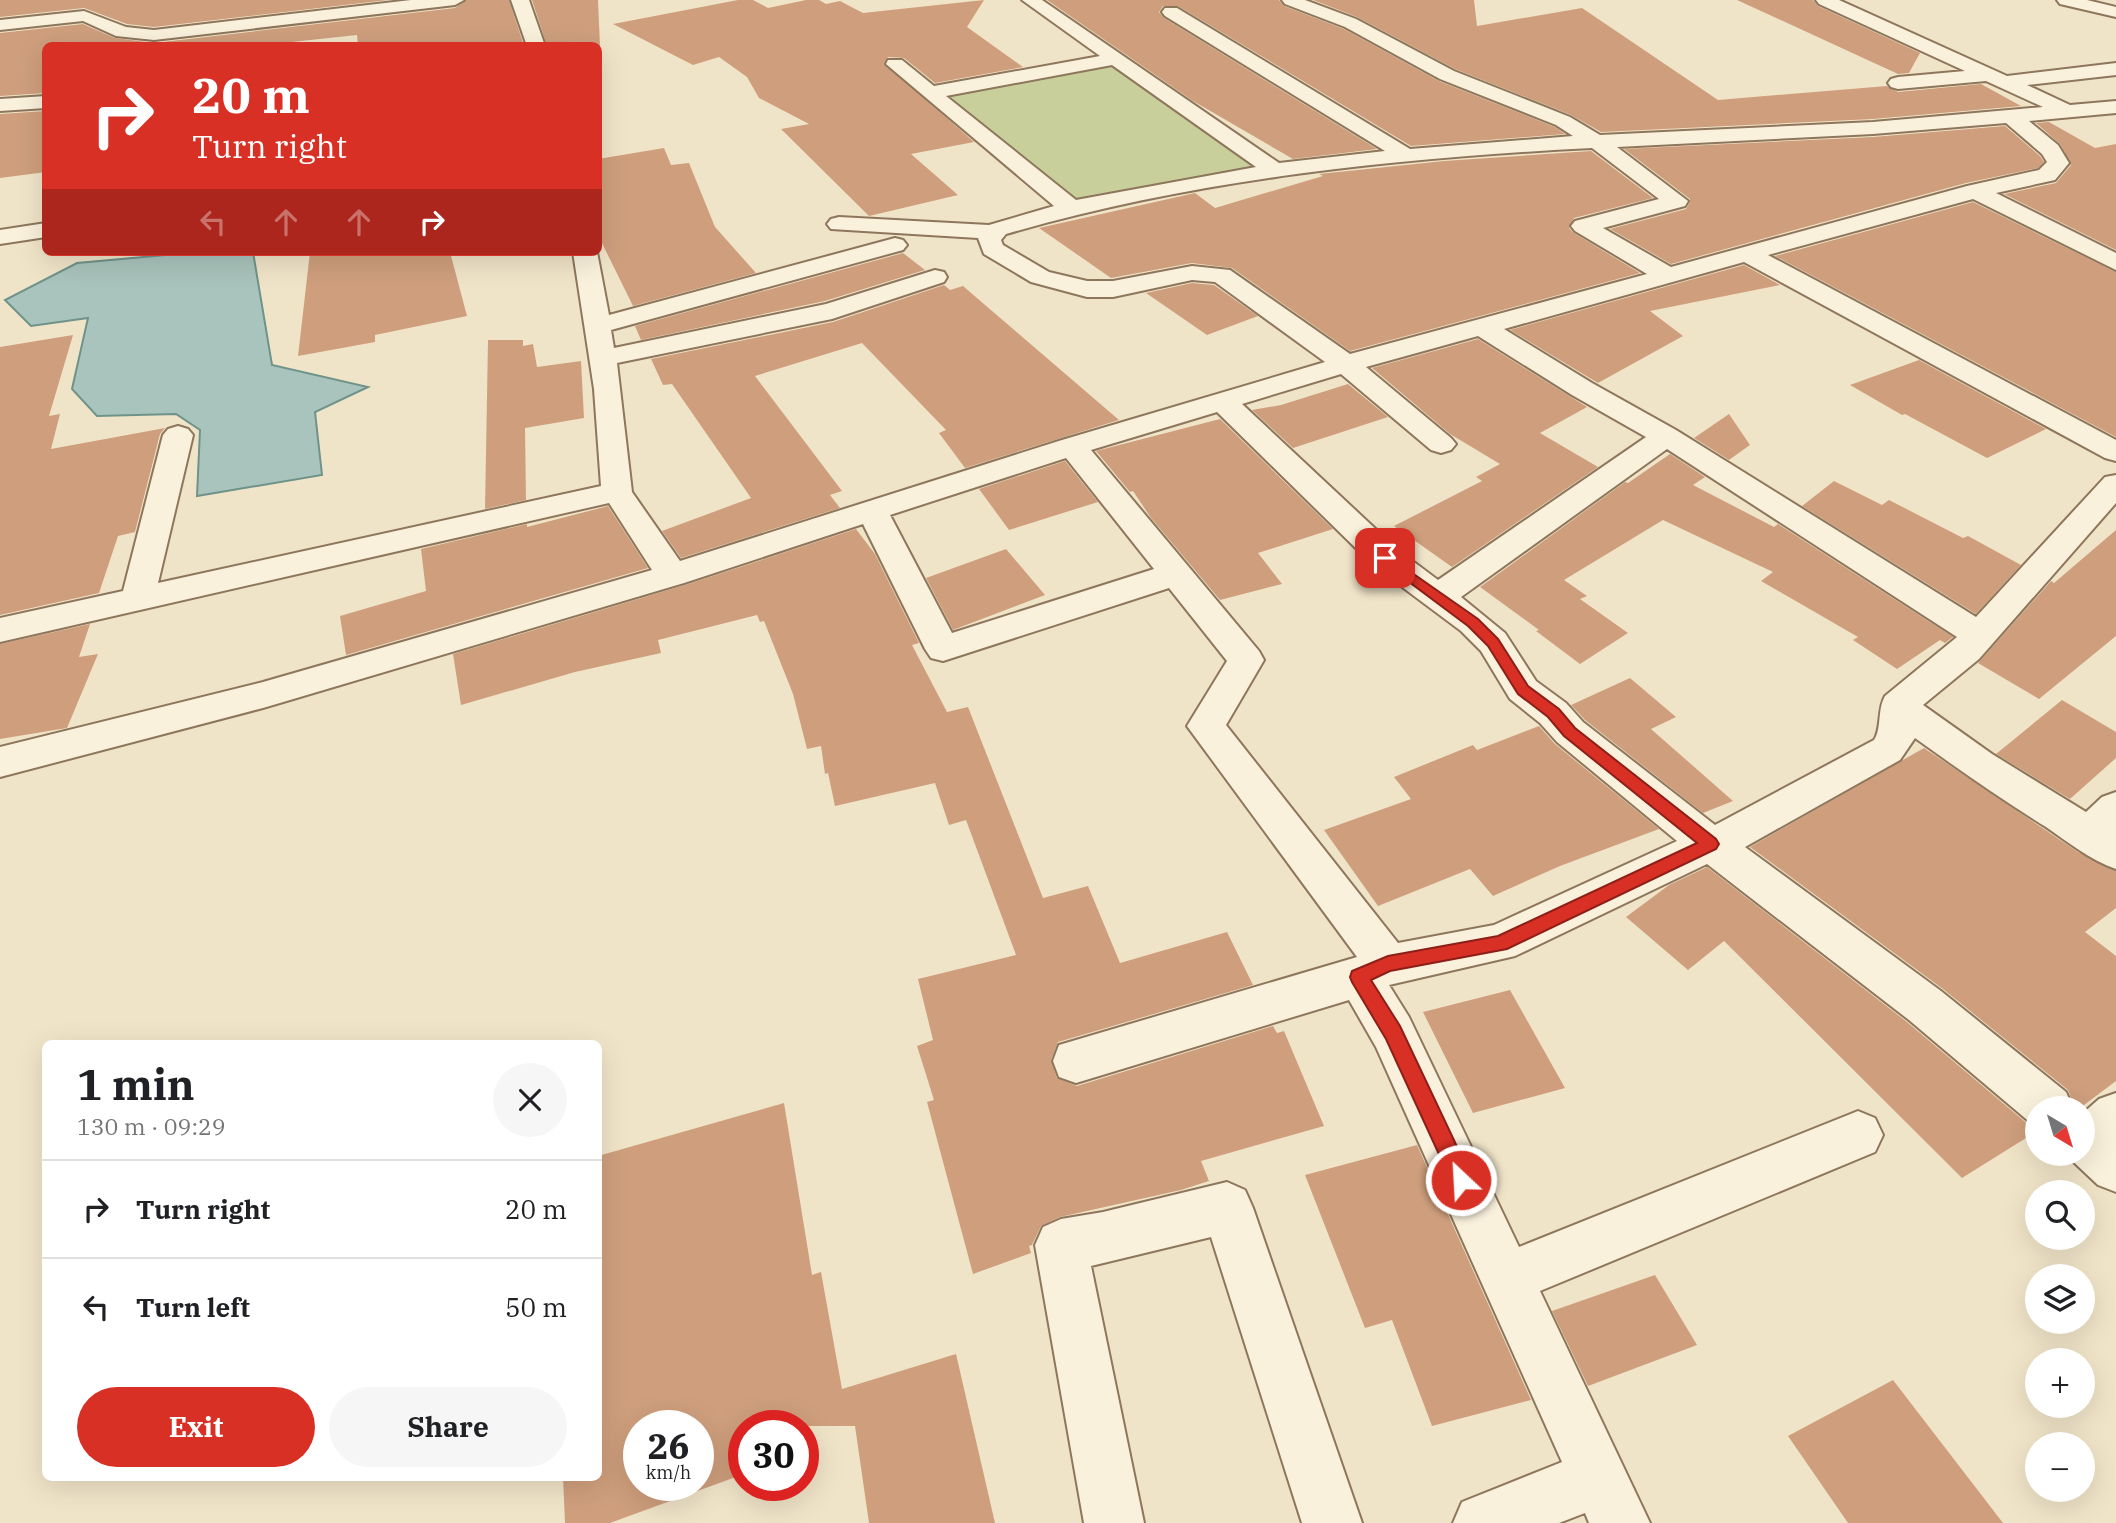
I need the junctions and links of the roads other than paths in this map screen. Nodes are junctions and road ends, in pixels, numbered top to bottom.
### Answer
1 (93, 0) edge
2 (455, 0) edge
3 (520, 0) edge
4 (1031, 0) edge
5 (1291, 0) edge
6 (1825, 0) edge
7 (2066, 0) edge
8 (1171, 12) dead end
9 (2116, 12) edge
10 (84, 16) junction
11 (0, 25) edge
12 (535, 42) edge
13 (1116, 59) junction
14 (895, 64) dead end
15 (2116, 69) edge
16 (1999, 79) junction
17 (1898, 83) dead end
18 (930, 93) junction
19 (42, 102) edge
20 (0, 106) edge
21 (2116, 107) edge
22 (2067, 110) junction
23 (2011, 116) junction
24 (1600, 144) junction
25 (1405, 155) junction
26 (1275, 170) junction
27 (1975, 191) junction
28 (1071, 208) junction
29 (839, 224) dead end
30 (42, 231) edge
31 (993, 232) junction
32 (0, 237) edge
33 (895, 245) dead end
34 (1746, 253) junction
35 (586, 256) edge
36 (2116, 263) edge
37 (1667, 275) junction
38 (935, 277) dead end
39 (1481, 326) junction
40 (598, 327) junction
41 (603, 358) junction
42 (1346, 364) junction
43 (1222, 401) junction
44 (178, 435) dead end
45 (1666, 436) junction
46 (1441, 444) dead end
47 (1072, 446) junction
48 (2116, 452) edge
49 (2116, 484) edge
50 (617, 492) junction
51 (871, 509) junction
52 (1176, 574) junction
53 (672, 575) junction
54 (1437, 597) junction
55 (137, 601) junction
56 (0, 630) edge
57 (1979, 635) junction
58 (1898, 706) junction
59 (0, 762) edge
60 (2107, 832) edge
61 (1710, 844) junction
62 (1373, 970) junction
63 (1076, 1061) dead end
64 (2035, 1096) edge
65 (1858, 1135) dead end
66 (1507, 1278) junction
67 (1609, 1501) edge
68 (1114, 1523) edge
69 (1332, 1523) edge
70 (1483, 1523) edge

1 - 10 street
2 - 10 street
3 - 12 street
4 - 13 street
5 - 24 street
6 - 16 street
7 - 9 street
8 - 25 street
10 - 11 street
13 - 18 street
13 - 26 street
14 - 18 street
15 - 16 street
16 - 17 street
16 - 22 street
18 - 28 street
19 - 20 street
21 - 22 street
22 - 23 street
23 - 24 street
23 - 27 street
24 - 25 street
24 - 37 street
25 - 26 street
26 - 28 street
27 - 34 street
27 - 36 street
28 - 31 street
29 - 31 street
30 - 32 street
31 - 42 street
33 - 40 street
34 - 37 street
34 - 48 street
35 - 40 street
37 - 39 street
38 - 41 street
39 - 42 street
39 - 45 street
40 - 41 street
41 - 50 street
42 - 43 street
42 - 46 street
43 - 47 street
43 - 54 street
44 - 55 street
45 - 54 street
45 - 57 street
47 - 51 street
47 - 52 street
49 - 57 street
50 - 53 street
50 - 55 street
51 - 52 street
51 - 53 street
52 - 62 street
53 - 59 street
54 - 61 street
55 - 56 street
57 - 58 street
58 - 60 street
58 - 61 street
61 - 62 street
61 - 64 street
62 - 63 street
62 - 66 street
65 - 66 street
66 - 67 street
67 - 70 street
68 - 69 street

